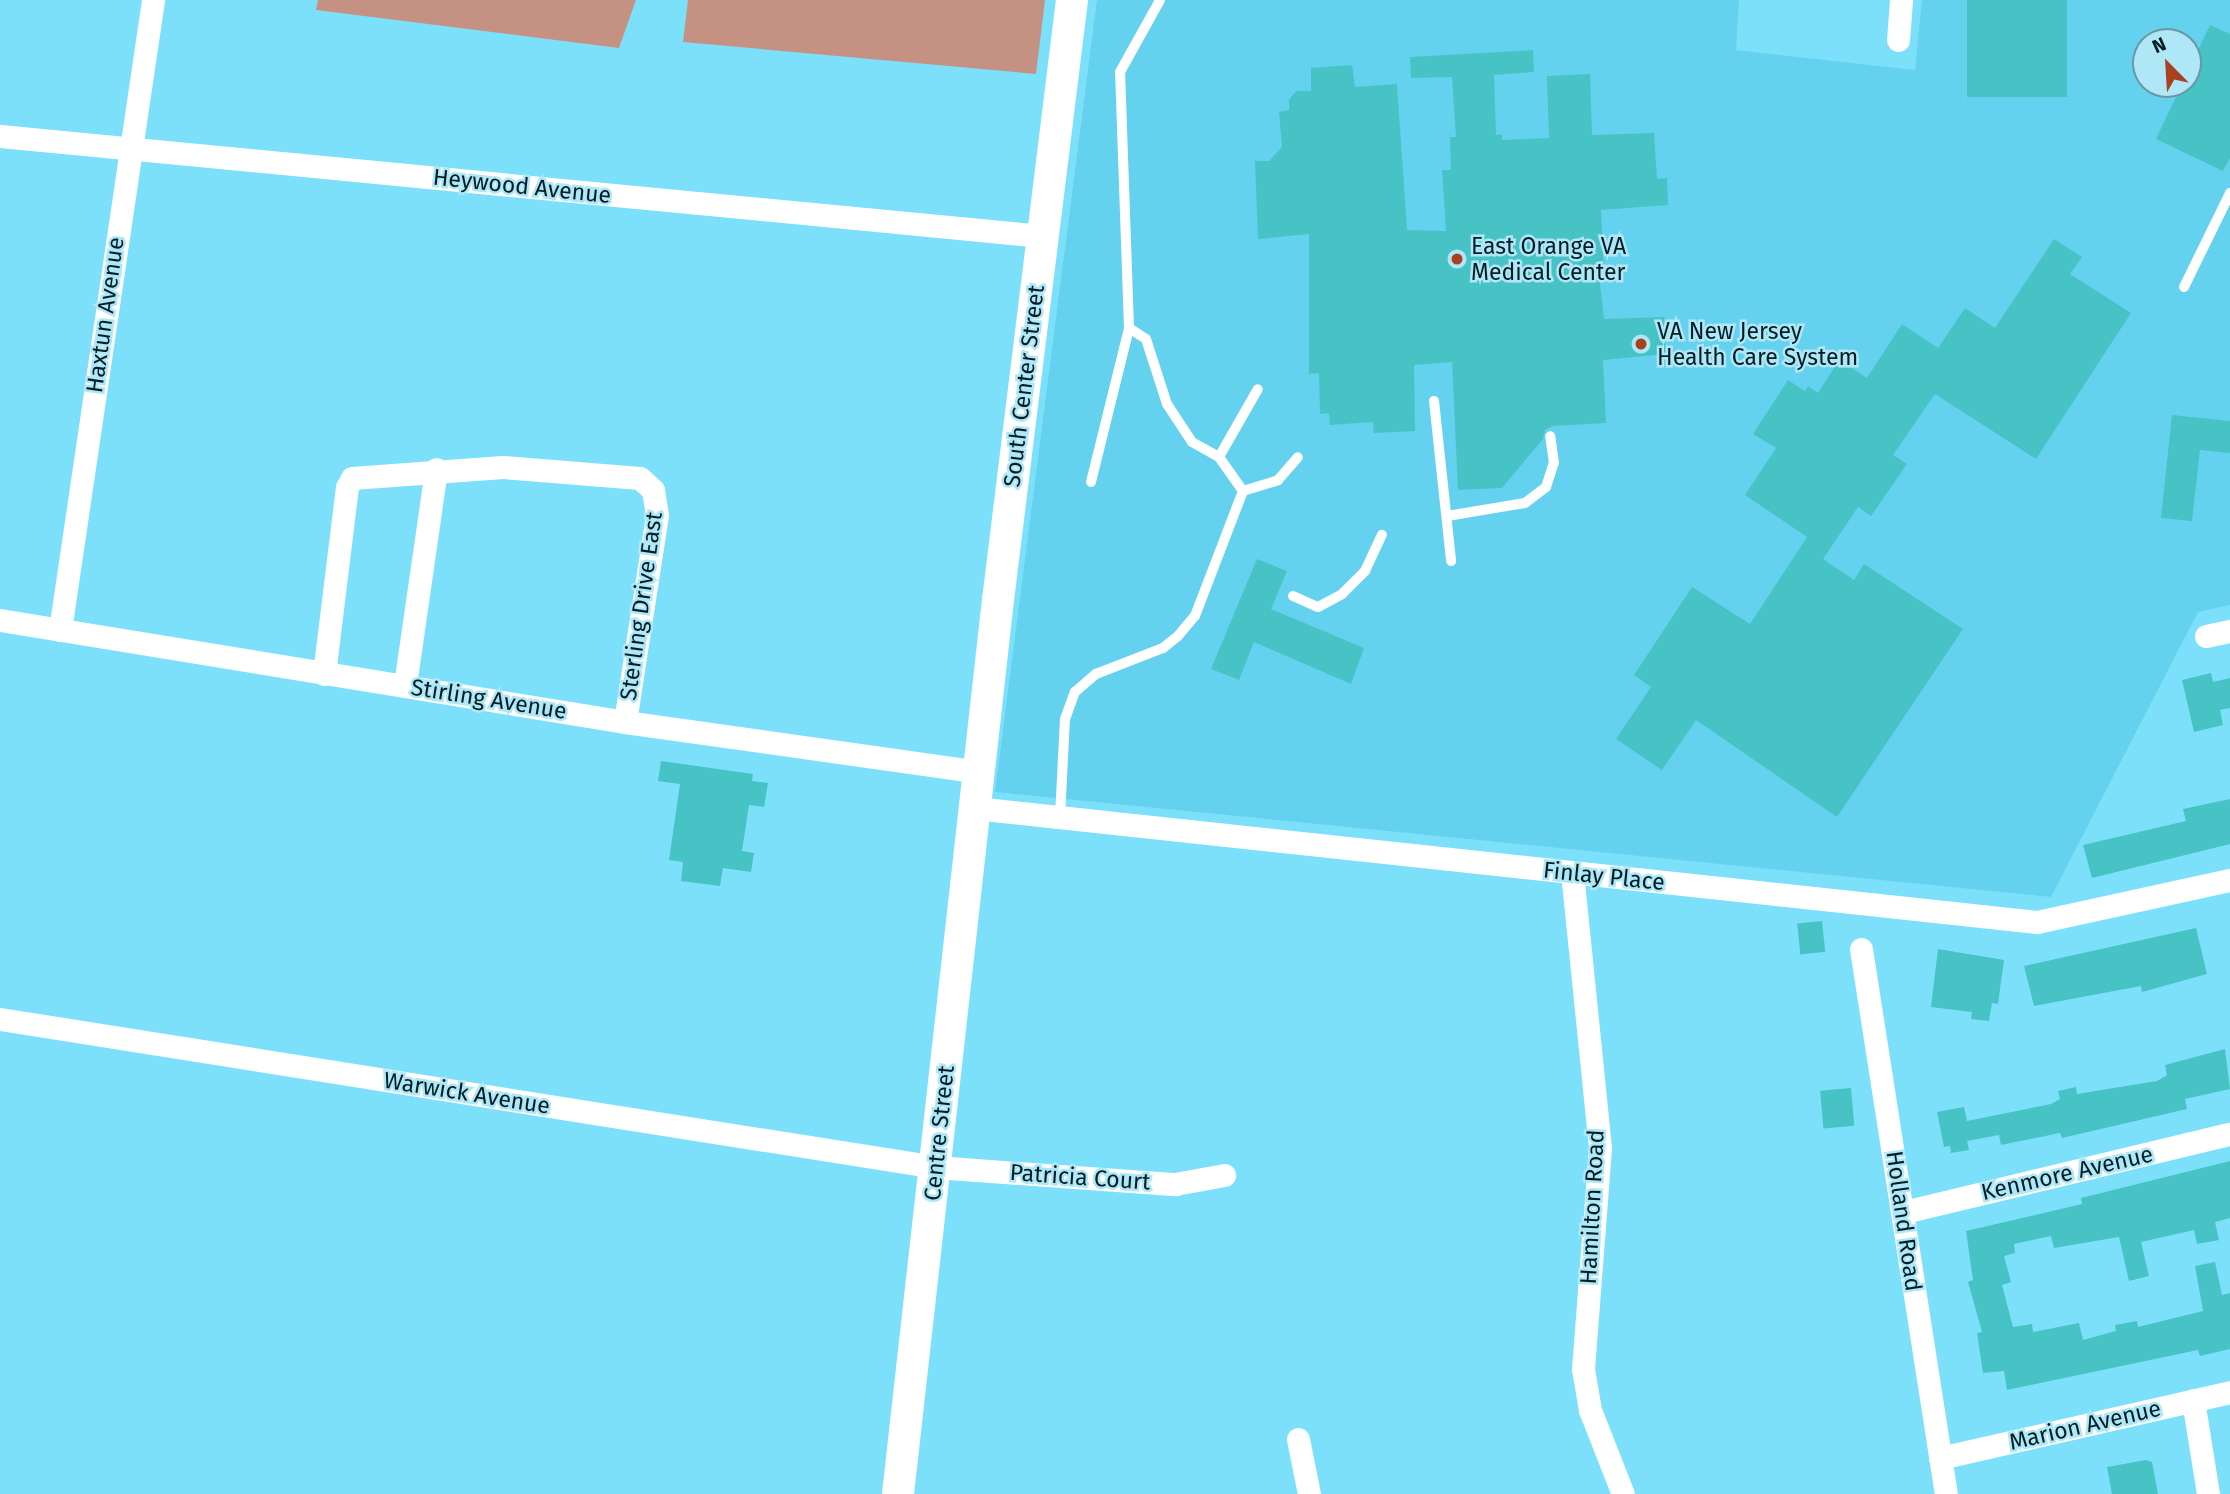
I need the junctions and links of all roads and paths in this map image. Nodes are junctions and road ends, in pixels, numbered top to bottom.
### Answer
1 (153, 0) edge
2 (1072, 0) edge
3 (1160, 0) edge
4 (1901, 0) edge
5 (1898, 40) dead end
6 (0, 136) edge
7 (130, 148) junction
8 (2230, 193) edge
9 (1043, 236) junction
10 (2185, 287) dead end
11 (1129, 328) junction
12 (1258, 388) dead end
13 (1434, 401) dead end
14 (1550, 436) dead end
15 (1219, 457) junction
16 (1298, 457) dead end
17 (436, 469) junction
18 (1091, 482) dead end
19 (1243, 491) junction
20 (1447, 516) junction
21 (1382, 535) dead end
22 (1451, 561) dead end
23 (1293, 596) dead end
24 (0, 620) edge
25 (60, 630) junction
26 (2230, 631) edge
27 (2206, 636) dead end
28 (324, 674) junction
29 (405, 685) junction
30 (625, 722) junction
31 (979, 772) junction
32 (975, 808) junction
33 (1060, 817) junction
34 (1572, 873) junction
35 (2230, 880) edge
36 (1861, 949) dead end
37 (0, 1019) edge
38 (2230, 1135) edge
39 (935, 1167) junction
40 (1224, 1175) dead end
41 (1903, 1212) junction
42 (2230, 1392) edge
43 (2193, 1400) junction
44 (1298, 1439) dead end
45 (1940, 1458) junction
46 (898, 1494) edge
47 (1309, 1494) edge
48 (1623, 1494) edge
49 (1946, 1494) edge
50 (2208, 1494) edge

1 - 7 street, Haxtun Avenue
2 - 9 main road, South Center Street
3 - 11 lane
4 - 5 street
6 - 7 street, Heywood Avenue
7 - 9 street, Heywood Avenue
7 - 25 street, Haxtun Avenue
8 - 10 lane
9 - 31 main road, South Center Street
11 - 15 lane
11 - 18 lane
12 - 15 lane
13 - 20 lane
14 - 20 lane
15 - 19 lane
16 - 19 lane
17 - 28 street
17 - 29 street
17 - 30 street, Sterling Drive East
19 - 33 lane
20 - 22 lane
21 - 23 lane
24 - 25 street, Stirling Avenue
25 - 28 street, Stirling Avenue
26 - 27 street
28 - 29 street, Stirling Avenue
29 - 30 street, Stirling Avenue
30 - 31 street, Stirling Avenue
31 - 32 main road, Centre Street
32 - 33 street, Finlay Place
32 - 39 main road, Centre Street
33 - 34 street, Finlay Place
34 - 35 street, Finlay Place
34 - 48 street, Hamilton Road
36 - 41 street, Holland Road
37 - 39 street, Warwick Avenue
38 - 41 street, Kenmore Avenue
39 - 40 street, Patricia Court
39 - 46 main road, Centre Street
41 - 45 street, Holland Road
42 - 43 street, Marion Avenue
43 - 45 street, Marion Avenue
43 - 50 street
44 - 47 street
45 - 49 street, Holland Road

